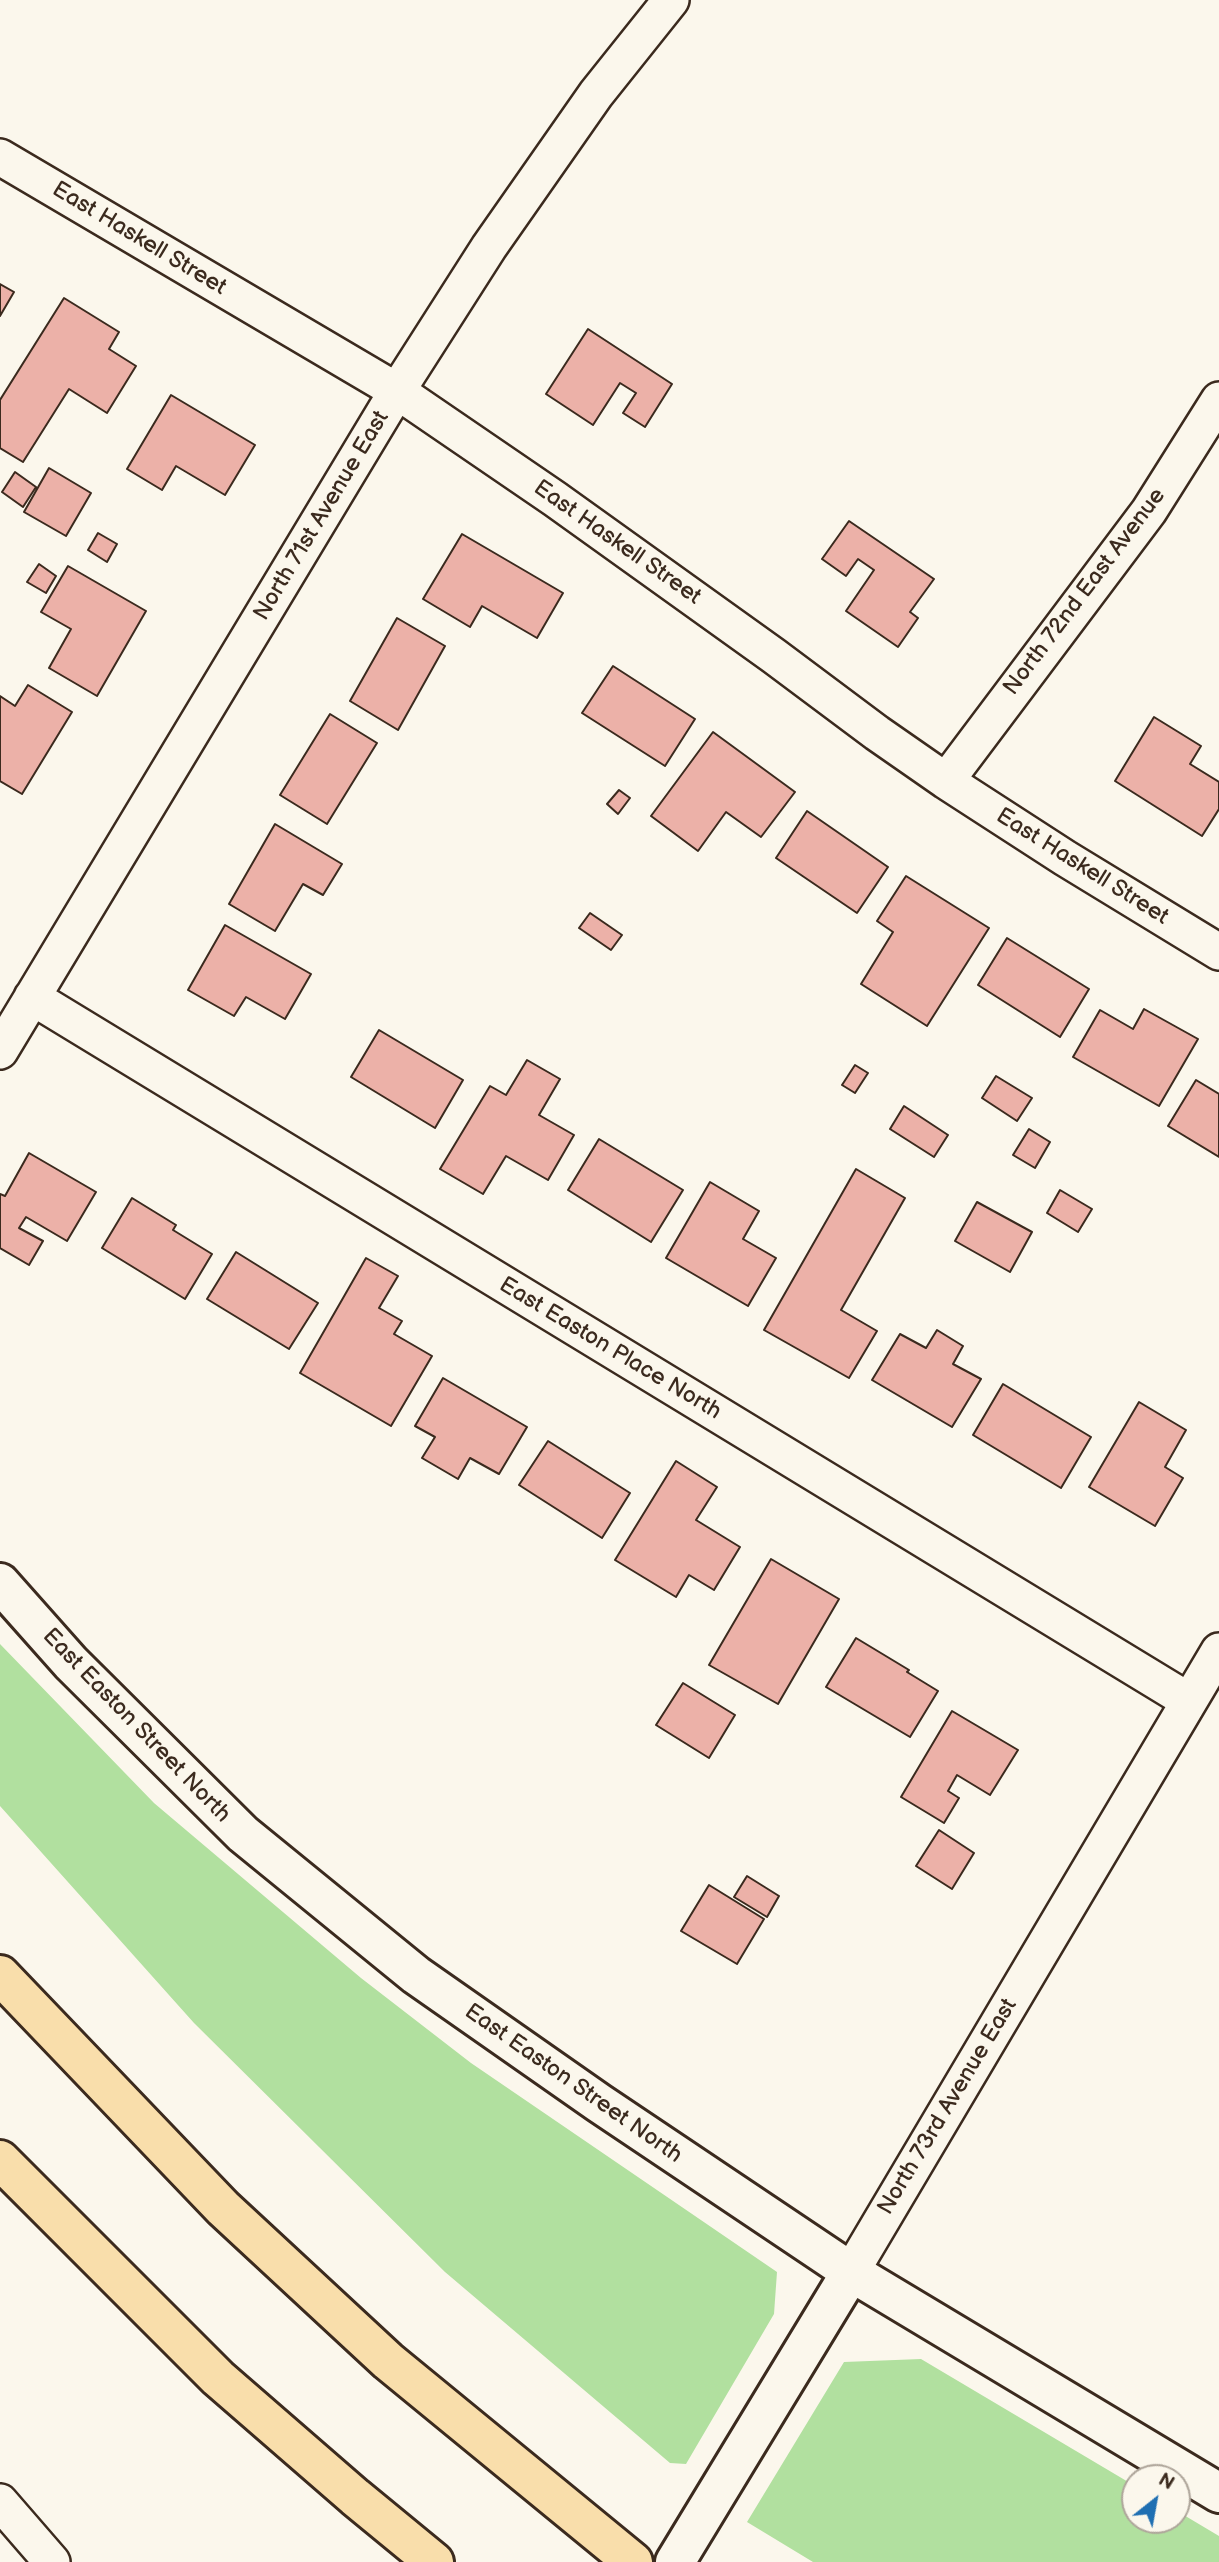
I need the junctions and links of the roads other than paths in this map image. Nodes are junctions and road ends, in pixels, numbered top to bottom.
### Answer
1 (671, 0) edge
2 (0, 157) edge
3 (397, 391) junction
4 (1219, 400) edge
5 (946, 781) junction
6 (1219, 952) edge
7 (33, 997) junction
8 (0, 1051) edge
9 (0, 1583) edge
10 (1219, 1651) edge
11 (1189, 1701) junction
12 (0, 1975) edge
13 (0, 2160) edge
14 (850, 2272) junction
15 (1219, 2493) edge
16 (0, 2502) edge
17 (52, 2562) edge
18 (434, 2562) edge
19 (632, 2562) edge
20 (675, 2562) edge

1 - 3 street, North 71st Avenue East
2 - 3 street, East Haskell Street
3 - 5 street, East Haskell Street
3 - 7 street, North 71st Avenue East
4 - 5 street, North 72nd East Avenue
5 - 6 street, East Haskell Street
7 - 8 street, North 71st Avenue East
7 - 11 street, East Easton Place North
9 - 14 street, East Easton Street North
10 - 11 street, North 73rd Avenue East
11 - 14 street, North 73rd Avenue East
12 - 19 highway
13 - 18 highway
14 - 15 street, East Easton Street North
14 - 20 street, North 73rd Avenue East
16 - 17 street

